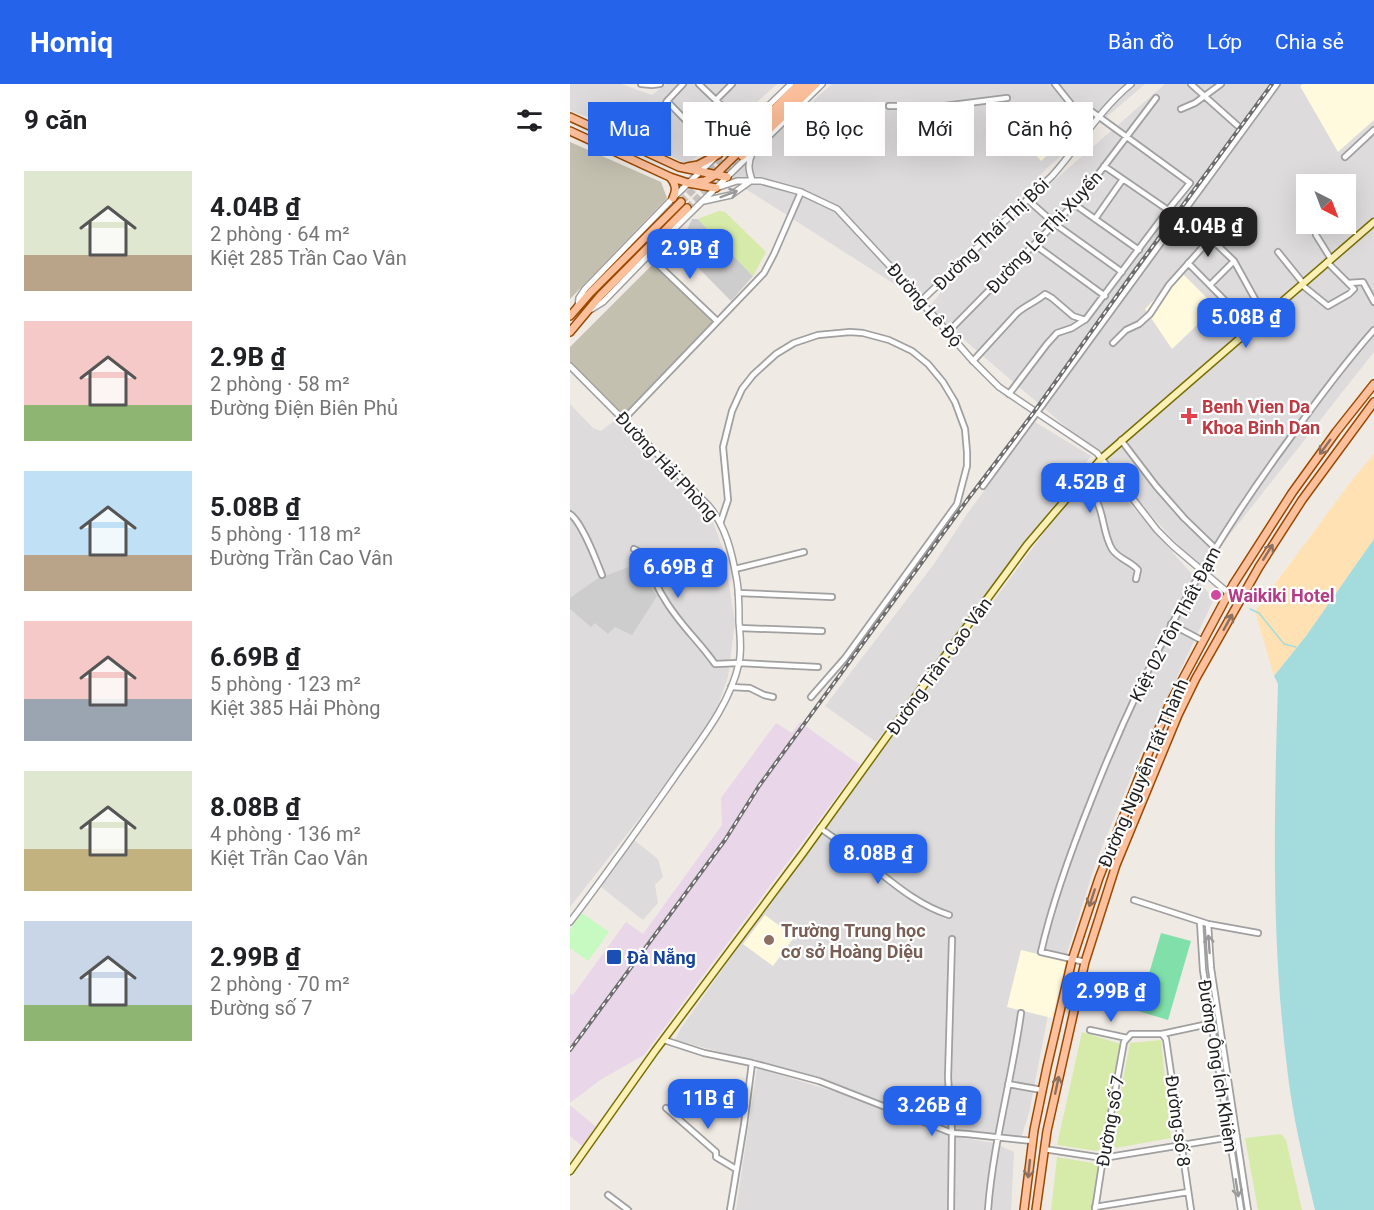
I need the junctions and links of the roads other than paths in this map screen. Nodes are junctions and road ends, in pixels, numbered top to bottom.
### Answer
1 (641, 84) edge
2 (660, 84) edge
3 (683, 84) edge
4 (699, 84) edge
5 (732, 84) edge
6 (791, 84) edge
7 (799, 84) edge
8 (808, 84) edge
9 (816, 84) edge
10 (822, 84) edge
11 (1055, 84) edge
12 (1131, 84) edge
13 (1191, 84) edge
14 (1221, 84) edge
15 (1277, 84) edge
16 (1205, 96) junction
17 (1007, 98) dead end
18 (1156, 98) dead end
19 (716, 100) joint
20 (667, 101) joint
21 (772, 103) edge
22 (889, 106) dead end
23 (1181, 109) dead end
24 (772, 111) edge
25 (1098, 116) junction
26 (570, 117) edge
27 (683, 118) edge
28 (588, 125) edge
29 (1238, 126) dead end
30 (772, 127) edge
31 (1374, 130) edge
32 (570, 131) edge
33 (772, 133) edge
34 (1127, 137) junction
35 (655, 156) edge
36 (715, 156) edge
37 (717, 156) edge
38 (749, 156) edge
39 (752, 156) edge
40 (1345, 157) dead end
41 (1104, 166) junction
42 (679, 167) junction
43 (700, 172) junction
44 (715, 175) junction
45 (669, 177) junction
46 (727, 177) junction
47 (1123, 179) junction
48 (752, 180) junction
49 (737, 181) junction
50 (688, 183) junction
51 (716, 188) junction
52 (801, 192) junction
53 (673, 198) junction
54 (1027, 199) junction
55 (702, 201) junction
56 (681, 202) tunnel mouth
57 (1074, 204) junction
58 (687, 208) tunnel mouth
59 (1168, 210) junction
60 (1208, 214) dead end
61 (1182, 216) junction
62 (1095, 219) junction
63 (1374, 222) edge
64 (1055, 224) junction
65 (1205, 233) junction
66 (1316, 235) dead end
67 (1210, 239) junction
68 (1035, 245) junction
69 (1139, 250) junction
70 (1278, 252) dead end
71 (648, 255) junction
72 (1234, 261) junction
73 (1329, 261) junction
74 (1188, 263) junction
75 (1122, 272) junction
76 (1347, 282) junction
77 (1303, 284) junction
78 (1210, 285) junction
79 (1105, 296) junction
80 (921, 301) junction
81 (1374, 302) edge
82 (578, 307) junction
83 (587, 312) junction
84 (570, 316) edge
85 (1265, 317) junction
86 (717, 321) junction
87 (1085, 321) junction
88 (1252, 328) junction
89 (1374, 330) edge
90 (570, 332) edge
91 (948, 332) junction
92 (1113, 343) dead end
93 (973, 361) junction
94 (570, 366) edge
95 (1374, 384) edge
96 (1009, 394) junction
97 (1374, 402) edge
98 (1036, 413) junction
99 (624, 419) junction
100 (1342, 425) junction
101 (1351, 432) junction
102 (1121, 440) junction
103 (1102, 458) junction
104 (1082, 480) junction
105 (983, 486) dead end
106 (570, 514) edge
107 (721, 522) junction
108 (1215, 548) junction
109 (634, 549) dead end
110 (804, 552) dead end
111 (735, 569) junction
112 (1201, 571) junction
113 (602, 575) dead end
114 (1136, 579) dead end
115 (738, 594) junction
116 (1228, 594) junction
117 (832, 597) dead end
118 (1239, 602) junction
119 (1171, 624) junction
120 (740, 628) junction
121 (822, 630) dead end
122 (1203, 640) junction
123 (739, 663) junction
124 (818, 667) dead end
125 (731, 687) junction
126 (773, 697) dead end
127 (811, 697) dead end
128 (1137, 783) junction
129 (1149, 787) junction
130 (820, 828) junction
131 (1134, 900) dead end
132 (949, 915) dead end
133 (570, 922) edge
134 (1200, 922) junction
135 (1208, 924) junction
136 (1258, 933) dead end
137 (952, 939) dead end
138 (1072, 960) junction
139 (1085, 962) junction
140 (1021, 1013) dead end
141 (1219, 1022) junction
142 (1211, 1023) junction
143 (1090, 1030) dead end
144 (1162, 1034) junction
145 (1129, 1036) junction
146 (664, 1040) junction
147 (752, 1063) junction
148 (1008, 1084) junction
149 (1042, 1090) junction
150 (666, 1108) dead end
151 (952, 1133) junction
152 (1237, 1136) junction
153 (998, 1137) junction
154 (1229, 1137) junction
155 (1032, 1141) junction
156 (1181, 1145) junction
157 (1044, 1146) junction
158 (1103, 1158) junction
159 (736, 1169) junction
160 (570, 1172) edge
161 (1188, 1192) junction
162 (608, 1195) dead end
163 (1095, 1208) edge
164 (628, 1210) edge
165 (730, 1210) edge
166 (951, 1210) edge
167 (988, 1210) edge
168 (1024, 1210) edge
169 (1036, 1210) edge
170 (1191, 1210) edge
171 (1241, 1210) edge
172 (1248, 1210) edge

1 - 2 street
3 - 20 street
4 - 19 street
5 - 19 street
6 - 21 street
7 - 24 main road
8 - 44 main road
9 - 30 main road
10 - 33 street
11 - 25 street
12 - 25 street, Đường Thái Thị Bôi
13 - 16 street
14 - 16 street
15 - 61 street
16 - 23 street
16 - 29 street
17 - 22 street
18 - 34 street, Đường Lê Thị Xuyến
20 - 27 street
25 - 34 street
25 - 54 street, Đường Thái Thị Bôi
26 - 28 main road
31 - 40 street
32 - 45 main road
34 - 41 street, Đường Lê Thị Xuyến
34 - 59 street
35 - 42 main road
36 - 42 main road
37 - 43 street
38 - 46 street
39 - 48 street
41 - 47 street
41 - 57 street, Đường Lê Thị Xuyến
42 - 43 main road
43 - 44 main road
43 - 50 street
44 - 46 main road
44 - 50 main road
45 - 50 main road
45 - 53 main road
46 - 49 street, Đường Lê Độ
46 - 51 street
47 - 59 street
47 - 62 street
48 - 49 street, Đường Lê Độ
48 - 52 street, Đường Lê Độ
55 -> 48 street
49 - 51 street, Đường Lê Độ
50 - 51 main road
50 - 53 street
51 - 55 street
52 - 80 street, Đường Lê Độ
52 - 86 street
53 - 82 street
54 - 64 street
54 - 80 street, Đường Thái Thị Bôi
55 - 71 street
56 - 82 main road
57 - 62 street
57 - 64 street, Đường Lê Thị Xuyến
58 - 83 main road
59 - 69 street
60 - 65 street
61 - 65 street
61 - 98 street
62 - 69 street
63 - 73 main road, Đường Trần Cao Vân
64 - 68 street, Đường Lê Thị Xuyến
64 - 75 street
65 - 67 street
66 - 73 street
67 - 72 street
67 - 74 street
68 - 79 street
68 - 91 street, Đường Lê Thị Xuyến
69 - 75 street
70 - 77 street
71 - 83 street
71 - 86 street
72 - 78 street
72 - 85 street
73 - 76 street
73 - 77 main road, Đường Trần Cao Vân
74 - 78 street
74 - 92 street
75 - 79 street
76 - 77 street
76 - 81 street
77 - 85 main road, Đường Trần Cao Vân
78 - 88 street
79 - 87 street
80 - 91 street, Đường Lê Độ
82 - 84 main road
83 - 90 main road
85 - 88 main road, Đường Trần Cao Vân
86 - 99 street
87 - 93 street
87 - 96 street
88 - 102 main road, Đường Trần Cao Vân
89 - 108 street, Kiệt 02 Tôn Thất Đạm
91 - 93 street, Đường Lê Độ
93 - 96 street, Đường Lê Độ
94 - 99 street, Đường Hải Phòng
95 - 100 main road, Đường Nguyễn Tất Thành
96 - 98 street, Đường Lê Độ
97 - 101 main road, Đường Nguyễn Tất Thành
98 - 103 street, Đường Lê Độ
98 - 105 street
99 - 107 street, Đường Hải Phòng
100 - 101 main road
100 -> 116 main road, Đường Nguyễn Tất Thành
118 -> 101 main road, Đường Nguyễn Tất Thành
102 - 103 main road, Đường Trần Cao Vân
102 - 108 street
103 - 104 main road, Đường Trần Cao Vân
103 - 112 street, Đường Lê Độ
104 - 114 street
104 - 130 main road, Đường Trần Cao Vân
106 - 113 street
107 - 111 street, Đường Hải Phòng
107 - 127 street
108 - 112 street, Kiệt 02 Tôn Thất Đạm
109 - 123 street
110 - 111 street
111 - 115 street, Đường Hải Phòng
112 - 116 street, Đường Lê Độ
112 - 119 street, Kiệt 02 Tôn Thất Đạm
115 - 117 street
115 - 120 street, Đường Hải Phòng
116 - 118 street, Đường Lê Độ
116 - 122 main road, Đường Nguyễn Tất Thành
129 -> 118 main road, Đường Nguyễn Tất Thành
119 - 122 street
119 - 138 street, Kiệt 02 Tôn Thất Đạm
120 - 121 street
120 - 123 street, Đường Hải Phòng
122 - 128 main road, Đường Nguyễn Tất Thành
123 - 124 street
123 - 125 street, Đường Hải Phòng
125 - 126 street
125 - 133 street, Đường Hải Phòng
128 - 129 main road
128 -> 138 main road, Đường Nguyễn Tất Thành
129 - 139 main road, Đường Nguyễn Tất Thành
130 - 132 street
130 - 146 main road, Đường Trần Cao Vân
131 - 134 street
134 - 135 street
134 - 142 street, Đường Ông Ích Khiêm
135 - 136 street
141 -> 135 street, Đường Ông Ích Khiêm
137 - 151 street
138 - 139 street
138 - 149 main road, Đường Nguyễn Tất Thành
157 -> 139 main road, Đường Nguyễn Tất Thành
140 - 148 street
141 - 142 street
141 - 152 street, Đường Ông Ích Khiêm
142 - 144 street
142 - 154 street, Đường Ông Ích Khiêm
143 - 145 street
144 - 145 street
144 - 156 street, Đường số 8
145 - 158 street, Đường số 7
146 - 147 street
146 - 160 main road, Đường Trần Cao Vân
147 - 151 street
147 - 159 street
148 - 149 street
148 - 153 street
149 - 155 main road, Đường Nguyễn Tất Thành
150 - 159 street
151 - 153 street
151 - 166 street
152 - 154 street
152 - 172 street, Đường Ông Ích Khiêm
153 - 155 street
153 - 167 street
154 - 156 street
154 -> 171 street, Đường Ông Ích Khiêm
155 - 157 main road
155 -> 168 main road, Đường Nguyễn Tất Thành
156 - 158 street
156 - 161 street, Đường số 8
157 - 158 street
157 - 169 main road, Đường Nguyễn Tất Thành
158 - 163 street, Đường số 7
159 - 165 street
161 - 163 street
161 - 170 street, Đường số 8
162 - 164 street

